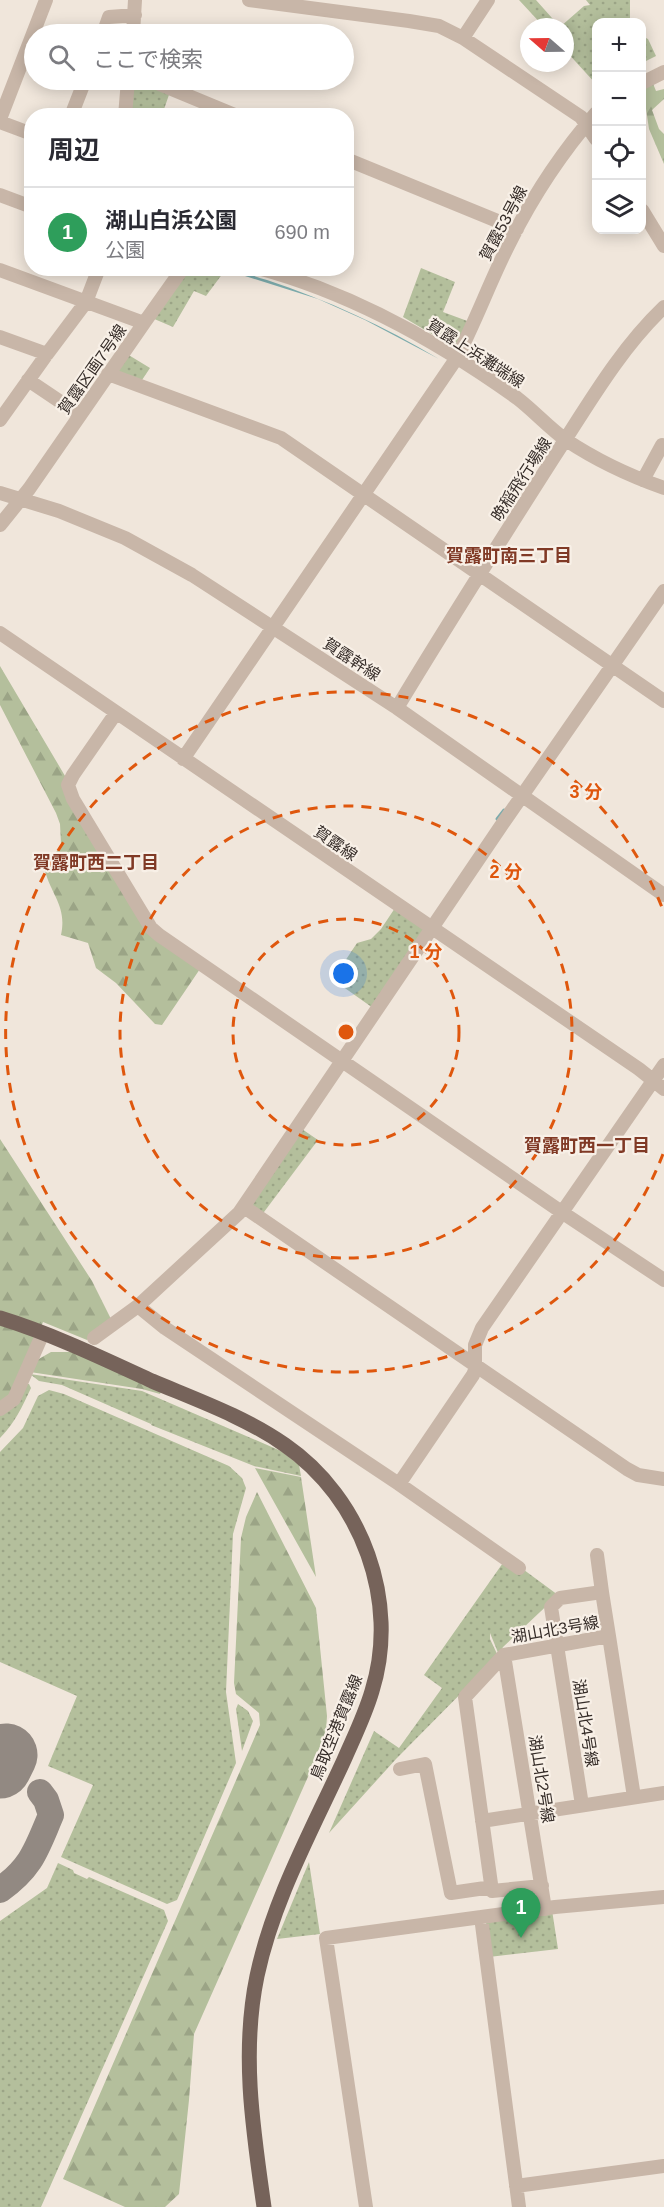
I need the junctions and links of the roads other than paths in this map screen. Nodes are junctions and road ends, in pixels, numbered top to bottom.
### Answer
1 (46, 0) edge
2 (135, 0) edge
3 (249, 0) edge
4 (489, 0) edge
5 (135, 15) junction
6 (37, 24) edge
7 (107, 24) edge
8 (134, 24) edge
9 (463, 38) junction
10 (24, 57) edge
11 (664, 72) edge
12 (646, 81) edge
13 (81, 90) edge
14 (127, 90) edge
15 (174, 90) edge
16 (74, 108) edge
17 (126, 108) edge
18 (218, 108) edge
19 (592, 119) edge
20 (0, 120) edge
21 (24, 130) edge
22 (354, 162) edge
23 (0, 195) edge
24 (24, 204) edge
25 (646, 217) edge
26 (517, 229) junction
27 (664, 246) edge
28 (0, 270) edge
29 (96, 276) edge
30 (177, 276) edge
31 (286, 276) edge
32 (86, 303) junction
33 (664, 307) edge
34 (144, 323) junction
35 (0, 337) edge
36 (46, 354) junction
37 (456, 359) junction
38 (108, 374) junction
39 (28, 380) junction
40 (5, 405) edge
41 (80, 415) junction
42 (0, 420) edge
43 (566, 440) junction
44 (662, 445) dead end
45 (643, 480) junction
46 (664, 488) edge
47 (0, 493) edge
48 (362, 495) junction
49 (19, 499) junction
50 (0, 525) edge
51 (478, 575) junction
52 (662, 599) edge
53 (272, 626) junction
54 (0, 633) edge
55 (612, 666) junction
56 (664, 701) edge
57 (397, 708) junction
58 (116, 712) junction
59 (183, 759) junction
60 (522, 797) junction
61 (664, 895) edge
62 (433, 929) junction
63 (343, 1061) junction
64 (664, 1065) edge
65 (659, 1084) edge
66 (244, 1207) junction
67 (563, 1213) junction
68 (664, 1280) edge
69 (138, 1306) junction
70 (0, 1318) edge
71 (43, 1333) junction
72 (94, 1338) dead end
73 (474, 1363) junction
74 (0, 1409) edge
75 (664, 1479) edge
76 (399, 1484) junction
77 (597, 1555) dead end
78 (519, 1568) dead end
79 (603, 1592) junction
80 (609, 1636) junction
81 (556, 1646) junction
82 (504, 1655) junction
83 (400, 1769) dead end
84 (664, 1793) edge
85 (634, 1797) junction
86 (582, 1805) junction
87 (531, 1815) junction
88 (482, 1821) junction
89 (542, 1886) junction
90 (492, 1887) junction
91 (664, 1897) edge
92 (545, 1909) junction
93 (481, 1917) junction
94 (664, 2166) edge
95 (516, 2186) junction
96 (264, 2207) edge
97 (366, 2207) edge
98 (519, 2207) edge

1 - 6 street
2 - 5 street
3 - 9 street
4 - 9 street
5 - 7 street
5 - 8 street
9 - 19 street
10 - 20 street
11 - 12 street
13 - 16 street
14 - 17 street
15 - 18 street
19 - 26 street, 賀露53号線
20 - 21 street
22 - 26 street
23 - 24 street
25 - 27 street
26 - 37 street, 賀露53号線
28 - 32 street, 賀露区画7号線
29 - 32 street
30 - 34 street
31 - 37 street, 賀露上浜灘端線
32 - 34 street, 賀露区画7号線
32 - 36 street
33 - 43 street, 晩稲飛行場線
34 - 38 street, 賀露区画7号線
35 - 36 street
36 - 39 street
37 - 43 street, 賀露上浜灘端線
37 - 48 street, 賀露53号線
38 - 41 street, 賀露区画7号線
38 - 48 street
39 - 40 street
39 - 41 street
40 - 42 street
41 - 49 street, 賀露区画7号線
43 - 45 street, 賀露上浜灘端線
43 - 51 street, 晩稲飛行場線
44 - 45 street
45 - 46 street, 賀露上浜灘端線
47 - 49 street, 賀露幹線
48 - 51 street
48 - 53 street, 賀露53号線
49 - 50 street, 賀露区画7号線
49 - 53 street, 賀露幹線
51 - 55 street
51 - 57 street, 晩稲飛行場線
52 - 55 street
53 - 57 street, 賀露幹線
53 - 59 street, 賀露53号線
54 - 58 street, 賀露線
55 - 56 street
55 - 60 street
57 - 60 street, 賀露幹線
58 - 59 street, 賀露線
58 - 63 street
59 - 62 street, 賀露線
60 - 61 street, 賀露幹線
60 - 62 street
62 - 63 street
62 - 65 street, 賀露線
63 - 66 street
63 - 67 street
64 - 65 street
65 - 67 street
66 - 69 street
66 - 73 street
67 - 68 street
67 - 73 street
69 - 72 street
69 - 76 street
70 - 71 main road, 鳥取空港賀露線
71 - 74 street
71 - 96 main road, 鳥取空港賀露線
73 - 75 street
73 - 76 street
76 - 78 street
77 - 79 street
79 - 80 street
79 - 81 street, 湖山北4号線
80 - 81 street, 湖山北3号線
80 - 85 street, 湖山北3号線
81 - 82 street, 湖山北3号線
81 - 86 street, 湖山北4号線
82 - 87 street, 湖山北2号線
82 - 88 street, 湖山北3号線
83 - 90 street
84 - 85 street
85 - 86 street
86 - 87 street
87 - 88 street
87 - 89 street, 湖山北2号線
88 - 90 street, 湖山北3号線
89 - 90 street
89 - 92 street, 湖山北2号線
91 - 92 street
92 - 93 street
93 - 95 street
93 - 97 street
94 - 95 street
95 - 98 street

